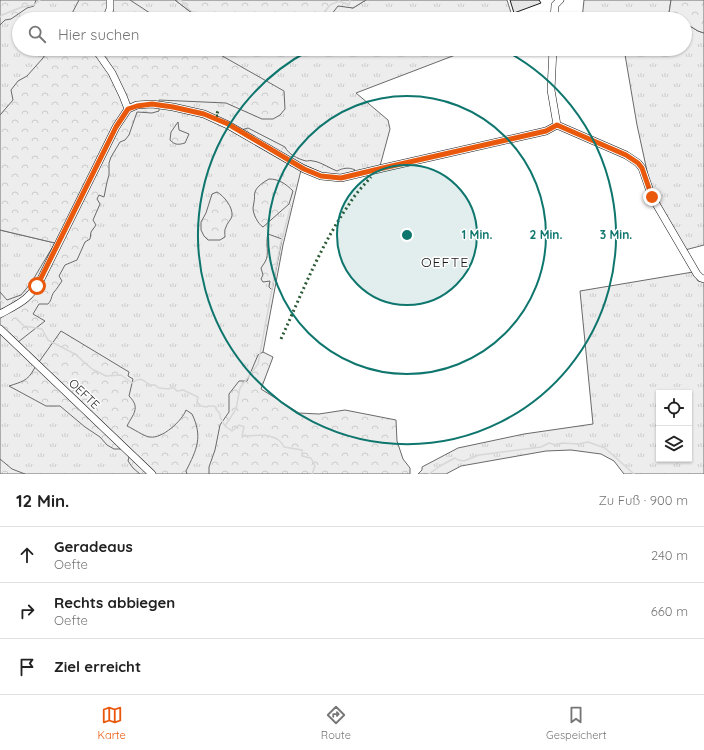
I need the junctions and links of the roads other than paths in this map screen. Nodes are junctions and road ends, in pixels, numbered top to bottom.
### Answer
1 (110, 0) edge
2 (560, 0) edge
3 (109, 12) edge
4 (554, 12) edge
5 (100, 56) edge
6 (553, 56) edge
7 (128, 109) junction
8 (557, 125) junction
9 (704, 280) edge
10 (0, 314) edge
11 (0, 329) edge
12 (152, 474) edge

1 - 3 street
2 - 4 street
5 - 7 street
6 - 8 street
7 - 8 street
7 - 10 street
8 - 9 street
11 - 12 street, OEFTE

